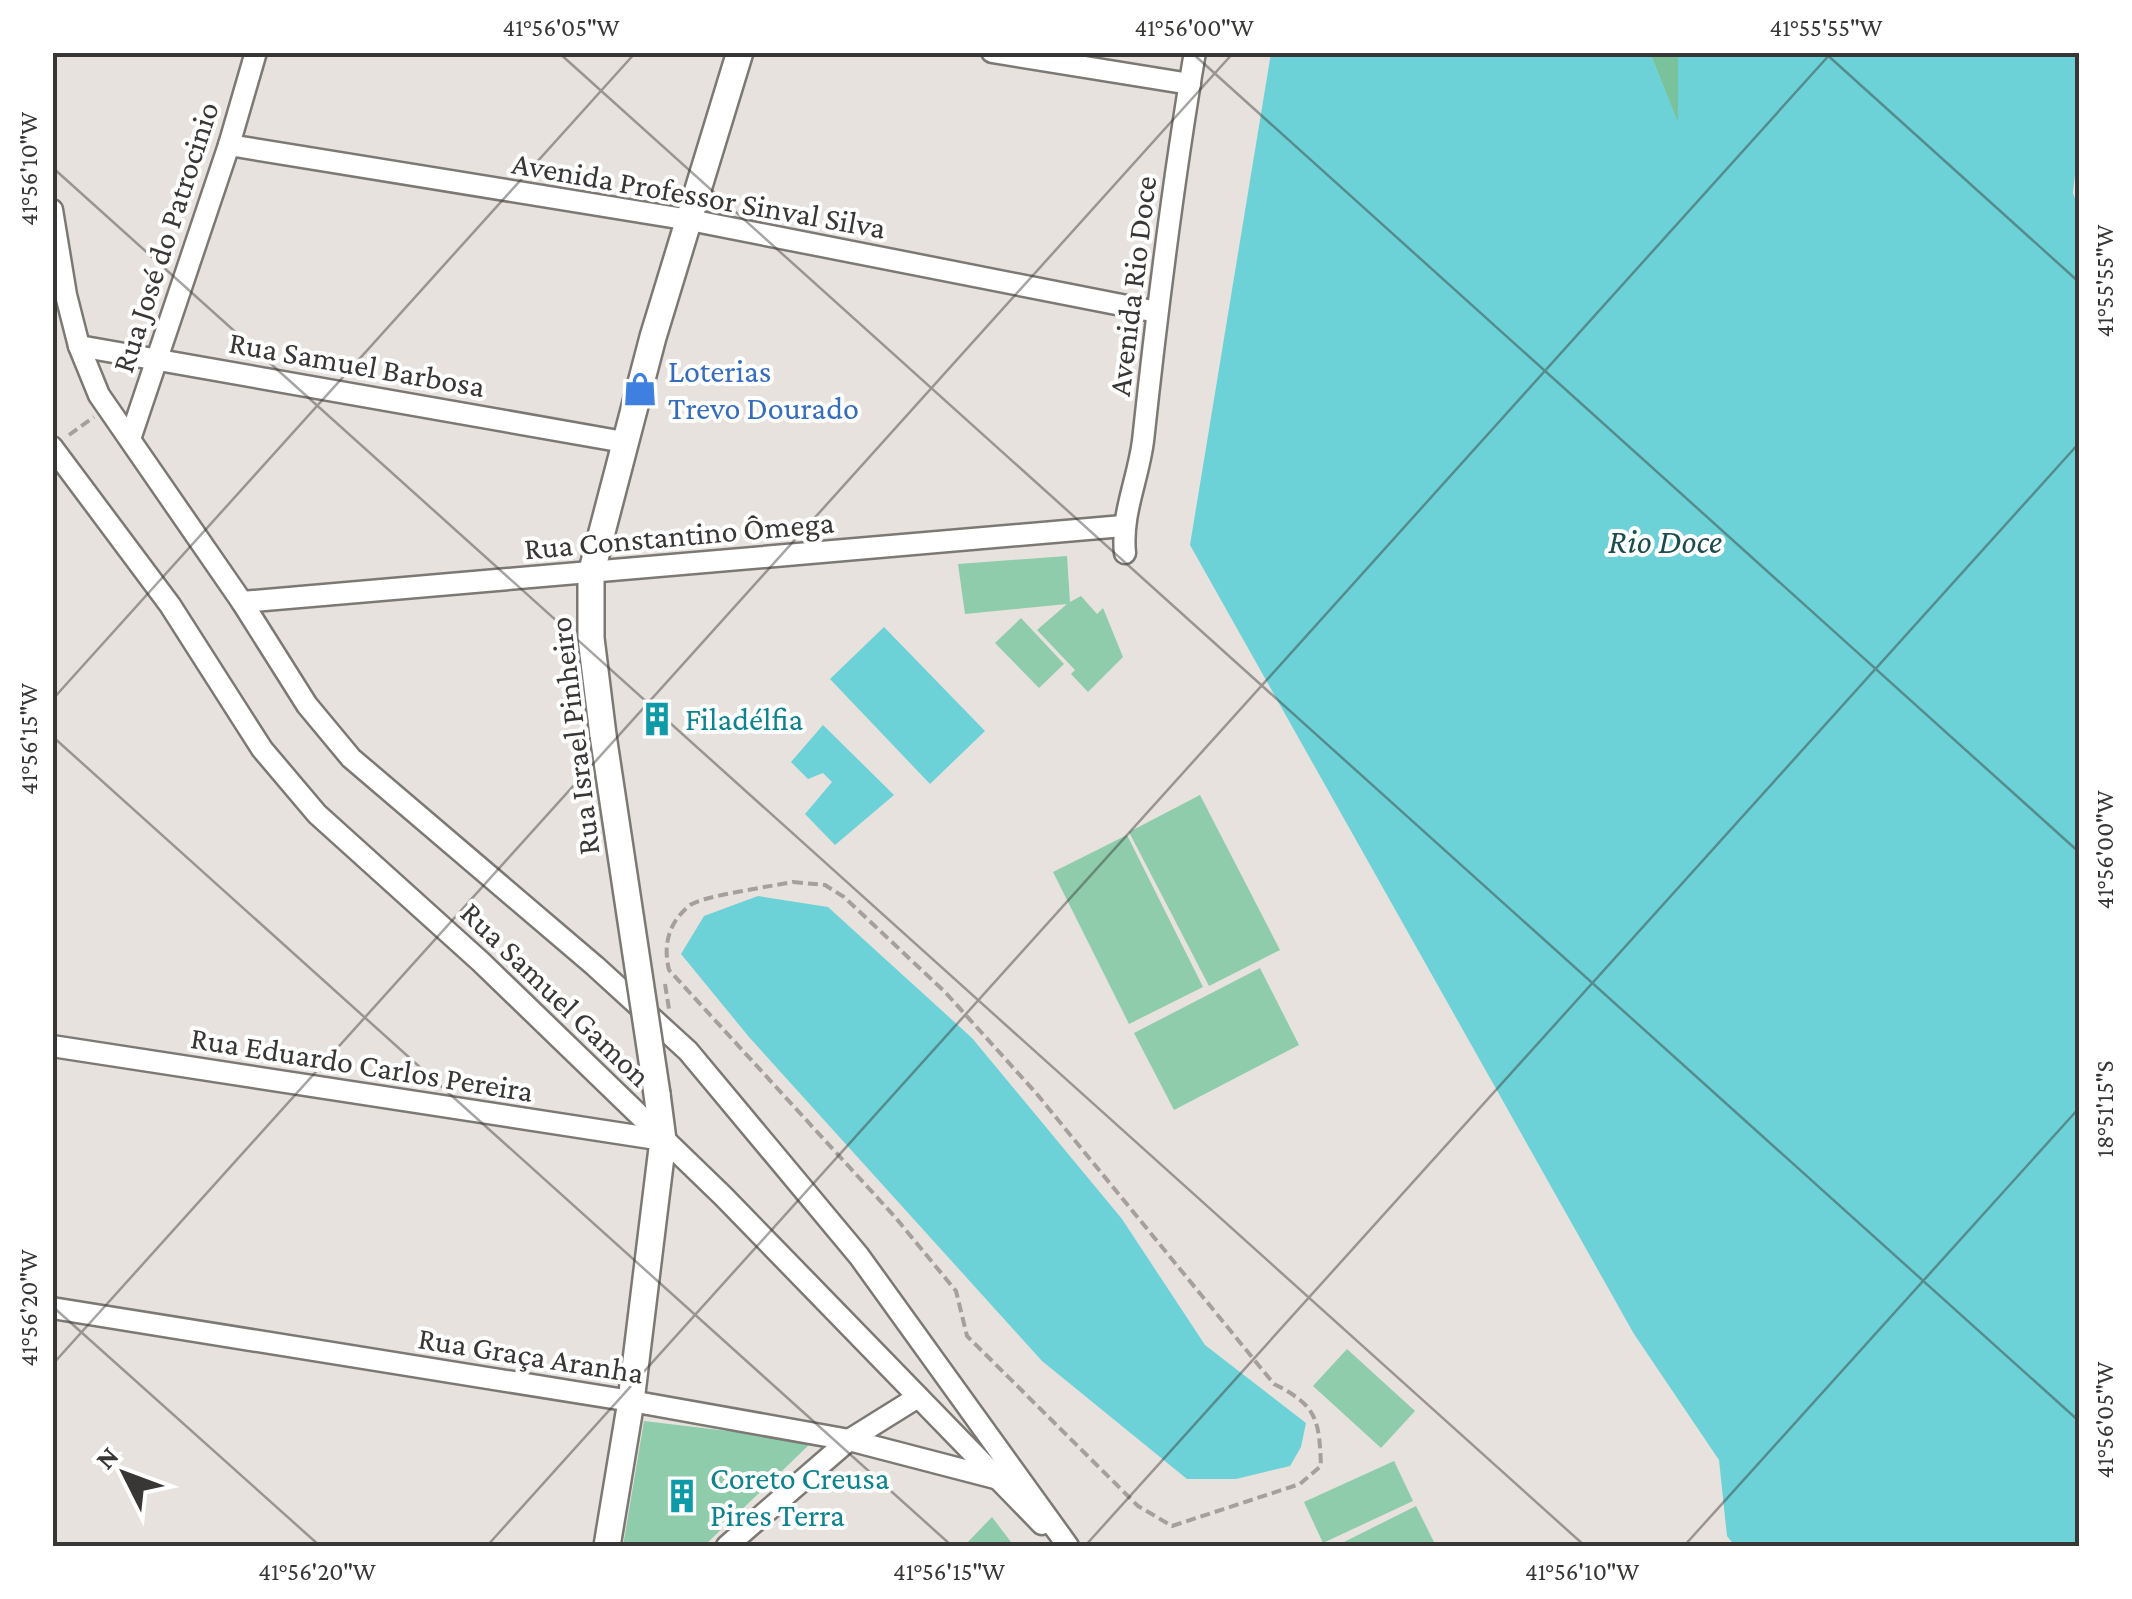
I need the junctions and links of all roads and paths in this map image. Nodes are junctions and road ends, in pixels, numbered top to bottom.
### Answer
1 (256, 52) edge
2 (740, 52) edge
3 (992, 52) edge
4 (1196, 52) edge
5 (1190, 84) junction
6 (229, 145) junction
7 (52, 210) edge
8 (690, 220) junction
9 (1157, 312) junction
10 (79, 346) junction
11 (156, 360) junction
12 (99, 394) junction
13 (130, 439) junction
14 (624, 442) junction
15 (54, 452) edge
16 (1123, 526) junction
17 (1126, 553) dead end
18 (592, 574) junction
19 (242, 602) junction
20 (945, 992) joint
21 (52, 1046) edge
22 (663, 1140) junction
23 (52, 1308) edge
24 (918, 1397) junction
25 (631, 1401) junction
26 (848, 1440) junction
27 (996, 1479) junction
28 (607, 1546) edge
29 (728, 1546) edge
30 (1066, 1546) edge

1 - 6 street, Rua José do Patrocinio
2 - 8 main road, Rua Israel Pinheiro
3 - 5 street
4 - 5 street, Avenida Rio Doce
5 - 9 street, Avenida Rio Doce
6 - 8 street, Avenida Professor Sinval Silva
6 - 11 street, Rua José do Patrocinio
7 - 10 street
8 - 9 street, Avenida Professor Sinval Silva
8 - 14 main road, Rua Israel Pinheiro
9 - 16 street, Avenida Rio Doce
10 - 11 street, Rua Samuel Barbosa
10 - 12 street
11 - 13 street, Rua José do Patrocinio
11 - 14 street, Rua Samuel Barbosa
12 - 13 street
12 - 15 path
13 - 19 street
14 - 18 main road, Rua Israel Pinheiro
15 - 22 street, Rua Samuel Gamon
16 - 17 street, Avenida Rio Doce
16 - 18 street, Rua Constantino Ômega
18 - 19 street, Rua Constantino Ômega
18 - 22 main road, Rua Israel Pinheiro, bridge
19 - 30 street
20 - 20 path
21 - 22 street, Rua Eduardo Carlos Pereira
22 - 24 street, Rua Samuel Gamon
22 - 25 main road, Rua Israel Pinheiro
23 - 25 street, Rua Graça Aranha
24 - 26 street
24 - 27 street, Rua Samuel Gamon
25 - 26 street, Rua Graça Aranha
25 - 28 main road, Rua Israel Pinheiro
26 - 27 street, Rua Graça Aranha
26 - 29 street
27 - 30 street, Rua Samuel Gamon

